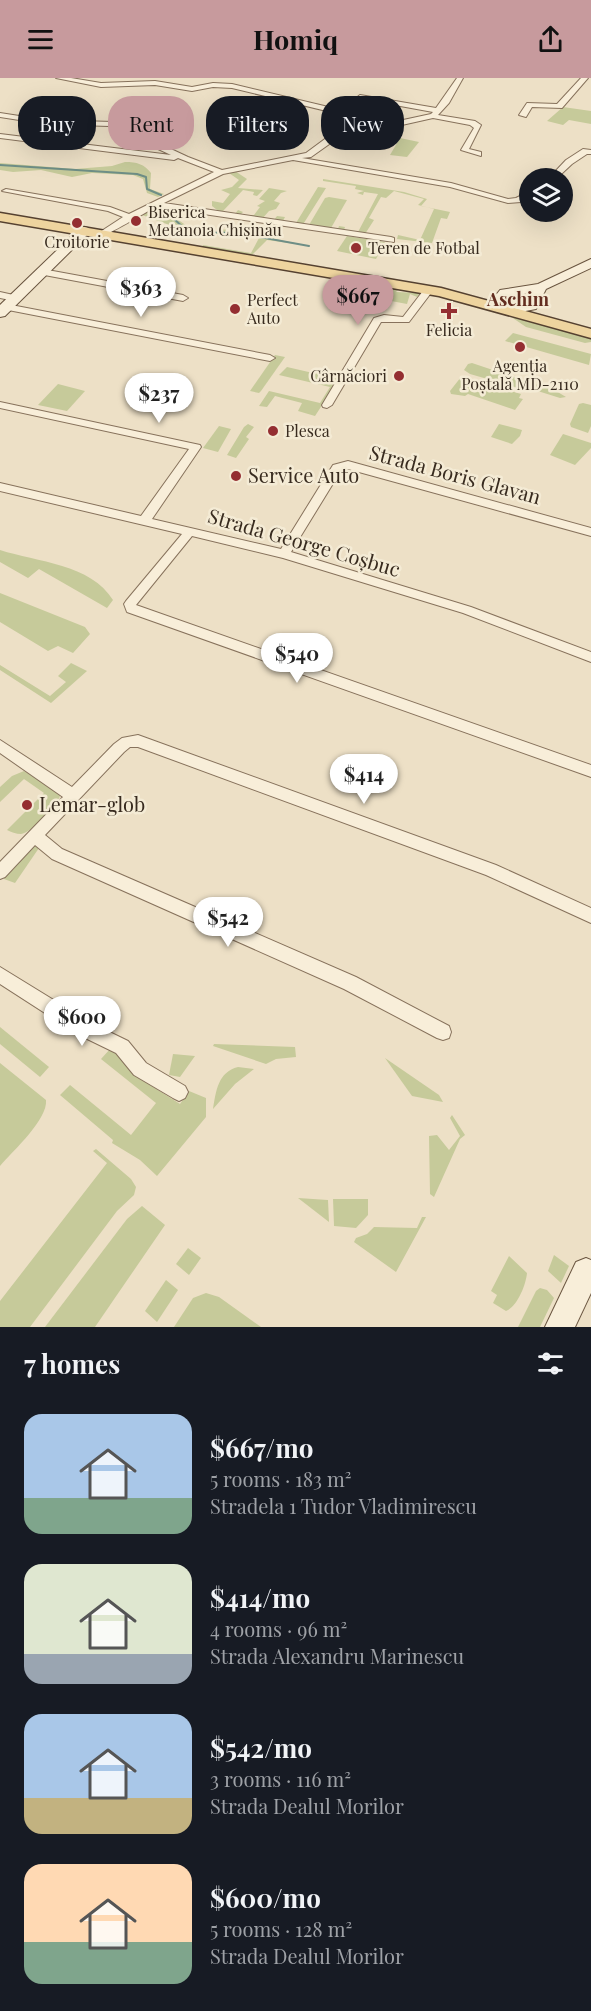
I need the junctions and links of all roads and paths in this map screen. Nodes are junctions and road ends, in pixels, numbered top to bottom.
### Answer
1 (59, 78) edge
2 (460, 78) edge
3 (585, 78) edge
4 (404, 106) edge
5 (321, 113) edge
6 (436, 113) junction
7 (0, 115) edge
8 (523, 115) dead end
9 (404, 121) edge
10 (0, 136) edge
11 (321, 146) edge
12 (589, 149) edge
13 (478, 153) dead end
14 (185, 159) junction
15 (286, 159) junction
16 (563, 168) edge
17 (220, 172) junction
18 (6, 191) dead end
19 (519, 200) edge
20 (153, 204) junction
21 (0, 217) edge
22 (129, 217) junction
23 (84, 231) junction
24 (103, 234) junction
25 (391, 240) dead end
26 (591, 263) edge
27 (42, 272) junction
28 (541, 287) junction
29 (429, 290) junction
30 (183, 298) dead end
31 (5, 303) edge
32 (505, 304) junction
33 (531, 306) junction
34 (541, 319) junction
35 (591, 334) edge
36 (270, 358) dead end
37 (0, 405) edge
38 (327, 405) dead end
39 (0, 487) edge
40 (144, 521) junction
41 (189, 531) junction
42 (591, 532) edge
43 (284, 554) junction
44 (591, 657) edge
45 (0, 746) edge
46 (591, 771) edge
47 (72, 795) junction
48 (34, 835) junction
49 (0, 872) edge
50 (591, 916) edge
51 (0, 975) edge
52 (443, 1032) dead end
53 (179, 1092) dead end
54 (586, 1272) dead end
55 (560, 1327) edge

1 - 5 street
2 - 6 street
3 - 8 street
4 - 6 street
6 - 9 street
6 - 13 street
7 - 14 street
10 - 14 street
11 - 15 street
12 - 16 street
14 - 17 street
15 - 17 street
15 - 19 street
17 - 20 street
18 - 22 street
20 - 22 street
20 - 25 street
21 - 23 main road
22 - 24 street
23 - 24 main road
23 - 27 street
24 - 29 main road
26 - 28 street
27 - 30 street
27 - 31 street
28 - 32 street
28 - 33 street
29 - 32 main road
29 - 38 street
31 - 36 street
32 - 33 street
32 - 34 main road
33 - 34 main road
34 - 35 main road
37 - 40 street
39 - 40 street, Strada George Coșbuc
40 - 41 street, Strada George Coșbuc
41 - 43 street, Strada George Coșbuc
41 - 46 street
42 - 43 street, Strada Boris Glavan
43 - 44 street, Strada George Coșbuc
45 - 47 street
47 - 48 street
47 - 50 street
48 - 49 street
48 - 52 street
51 - 53 street
54 - 55 street

